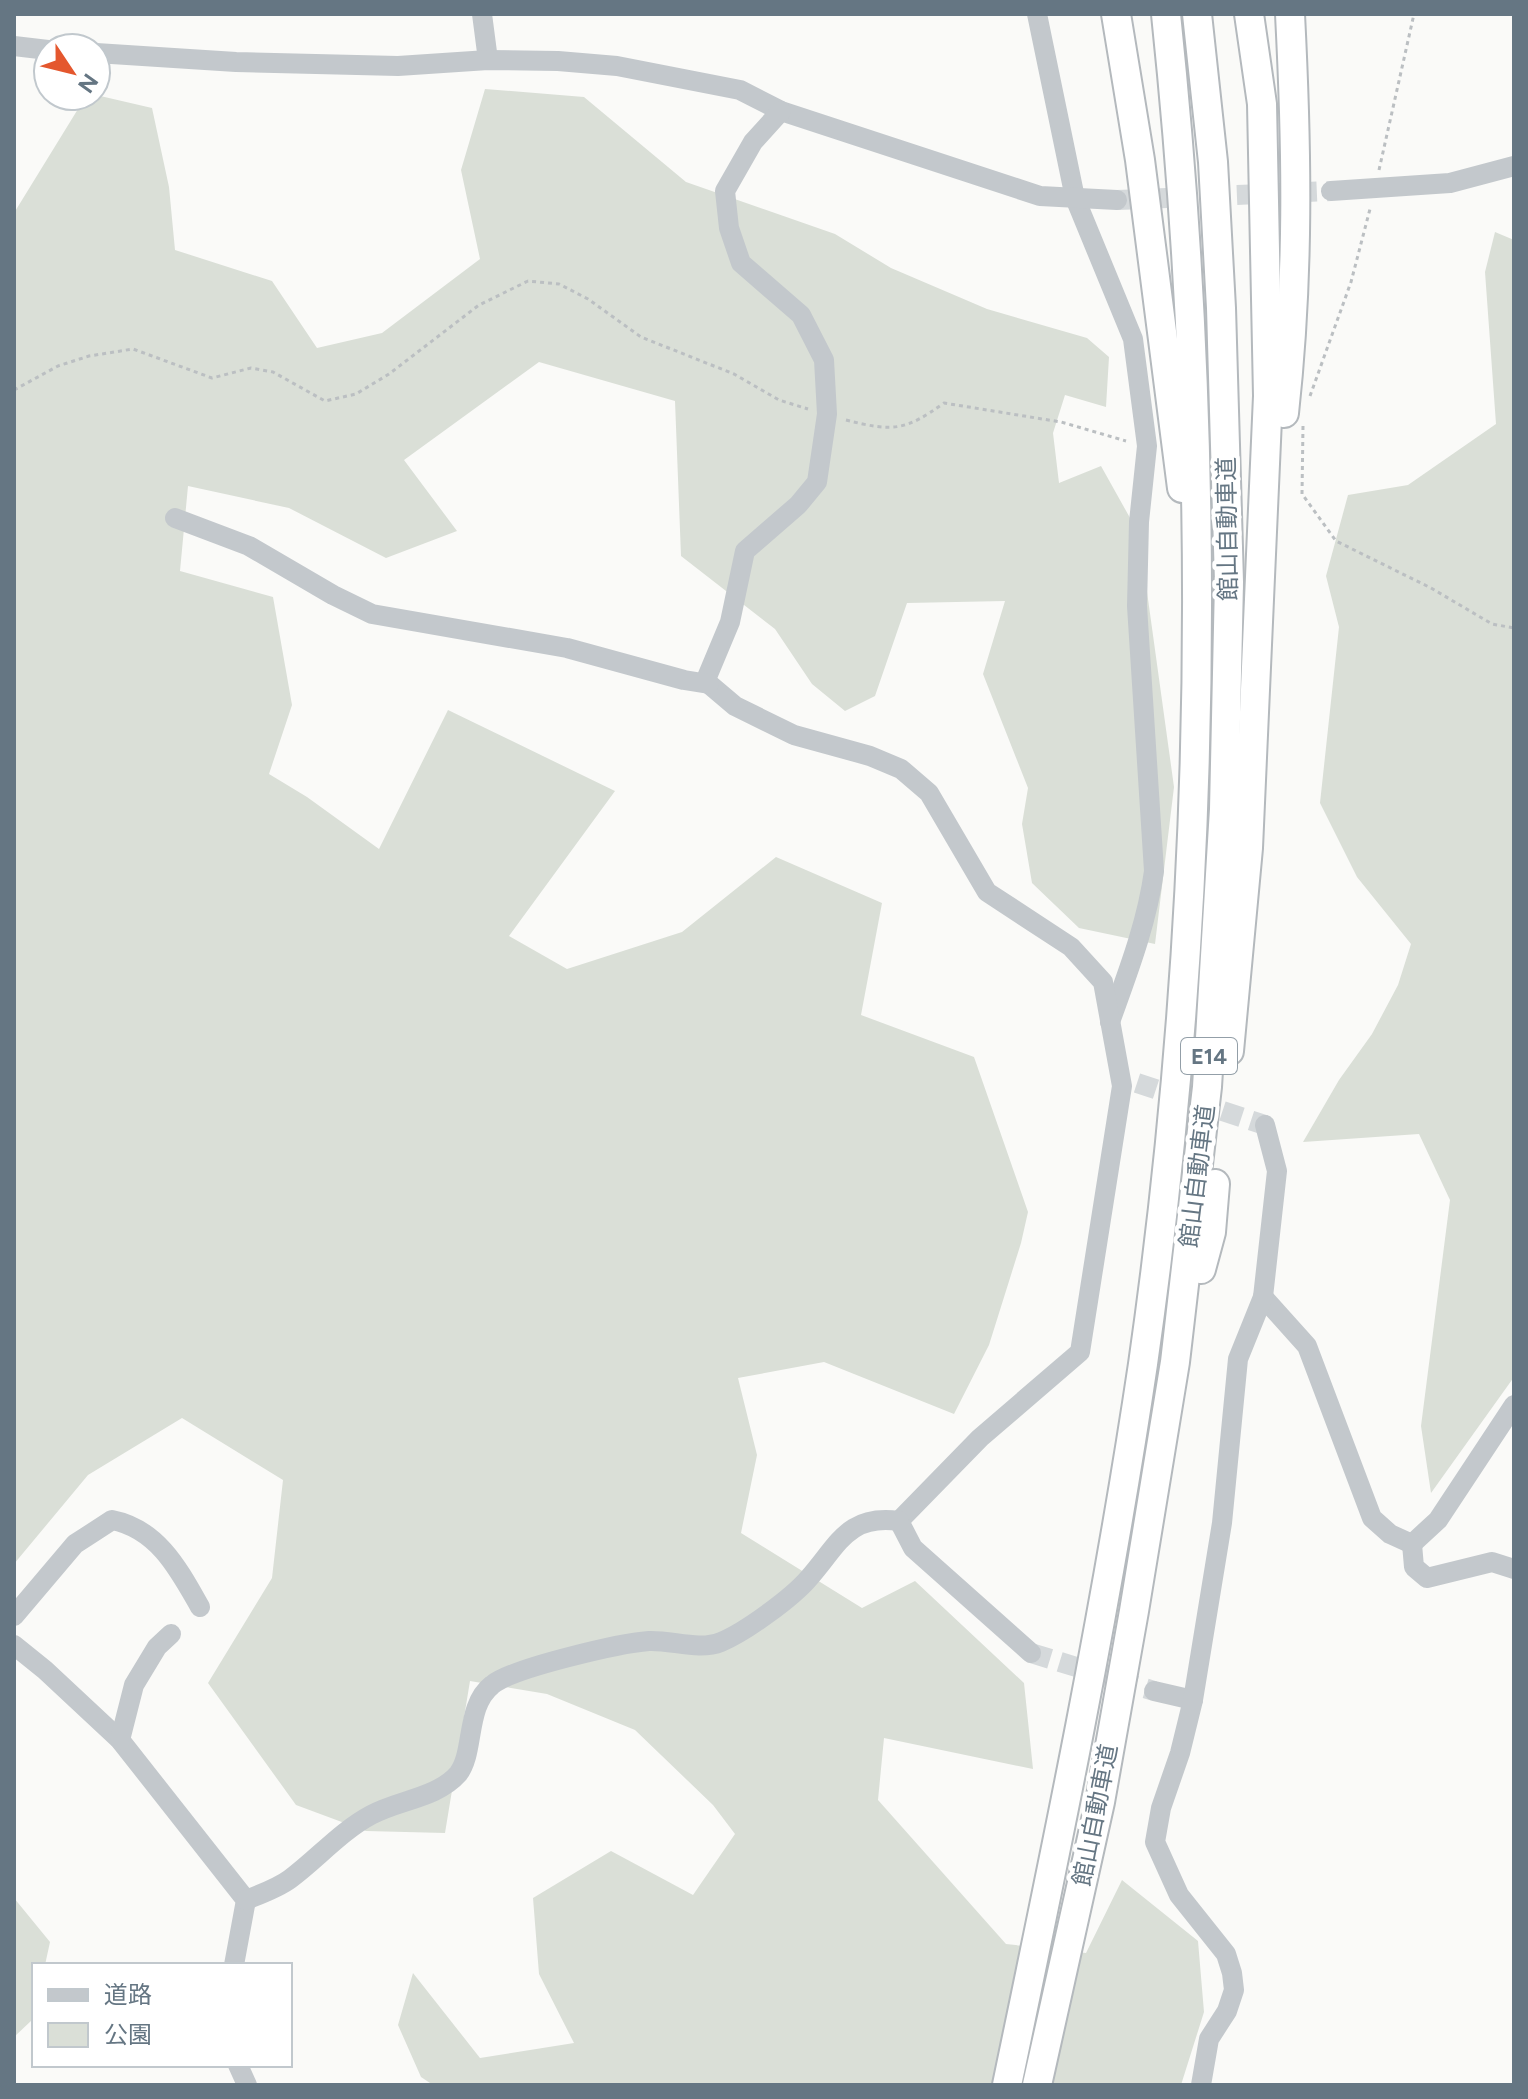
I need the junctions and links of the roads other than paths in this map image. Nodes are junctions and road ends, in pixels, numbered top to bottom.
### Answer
1 (482, 14) edge
2 (1037, 14) edge
3 (1116, 14) edge
4 (1166, 14) edge
5 (1197, 14) edge
6 (1249, 14) edge
7 (1290, 14) edge
8 (112, 54) edge
9 (488, 60) junction
10 (781, 111) junction
11 (1514, 166) edge
12 (1331, 191) tunnel mouth
13 (1075, 198) junction
14 (1117, 200) tunnel mouth
15 (175, 518) dead end
16 (1197, 583) junction
17 (1255, 639) junction
18 (709, 684) junction
19 (1110, 1022) junction
20 (1265, 1125) dead end
21 (1263, 1297) junction
22 (1175, 1362) junction
23 (1514, 1405) edge
24 (899, 1521) junction
25 (1412, 1544) junction
26 (1514, 1569) edge
27 (200, 1607) dead end
28 (14, 1616) edge
29 (171, 1634) dead end
30 (14, 1645) edge
31 (1031, 1653) tunnel mouth
32 (1154, 1691) tunnel mouth
33 (1193, 1700) junction
34 (120, 1740) junction
35 (246, 1900) junction
36 (234, 1963) edge
37 (239, 2067) edge
38 (247, 2085) edge
39 (1007, 2085) edge
40 (1037, 2085) edge
41 (1201, 2085) edge

1 - 9 street
2 - 13 street
3 - 16 highway
4 - 16 highway, 館山自動車道 / E14
5 - 22 highway, 館山自動車道 / E14
6 - 17 highway
7 - 17 highway
8 - 9 street
9 - 10 street
10 - 13 street
10 - 18 street
11 - 12 street
13 - 14 street
13 - 19 street
15 - 18 street
16 - 39 highway, 館山自動車道 / E14
17 - 22 highway
18 - 19 street
19 - 24 street
20 - 21 street
21 - 25 street
21 - 33 street
22 - 40 highway, 館山自動車道 / E14
23 - 25 street
24 - 31 street
24 - 35 street
25 - 26 street
27 - 28 street
29 - 34 street
30 - 34 street
32 - 33 street
33 - 41 street
34 - 35 street
35 - 36 street
37 - 38 street

